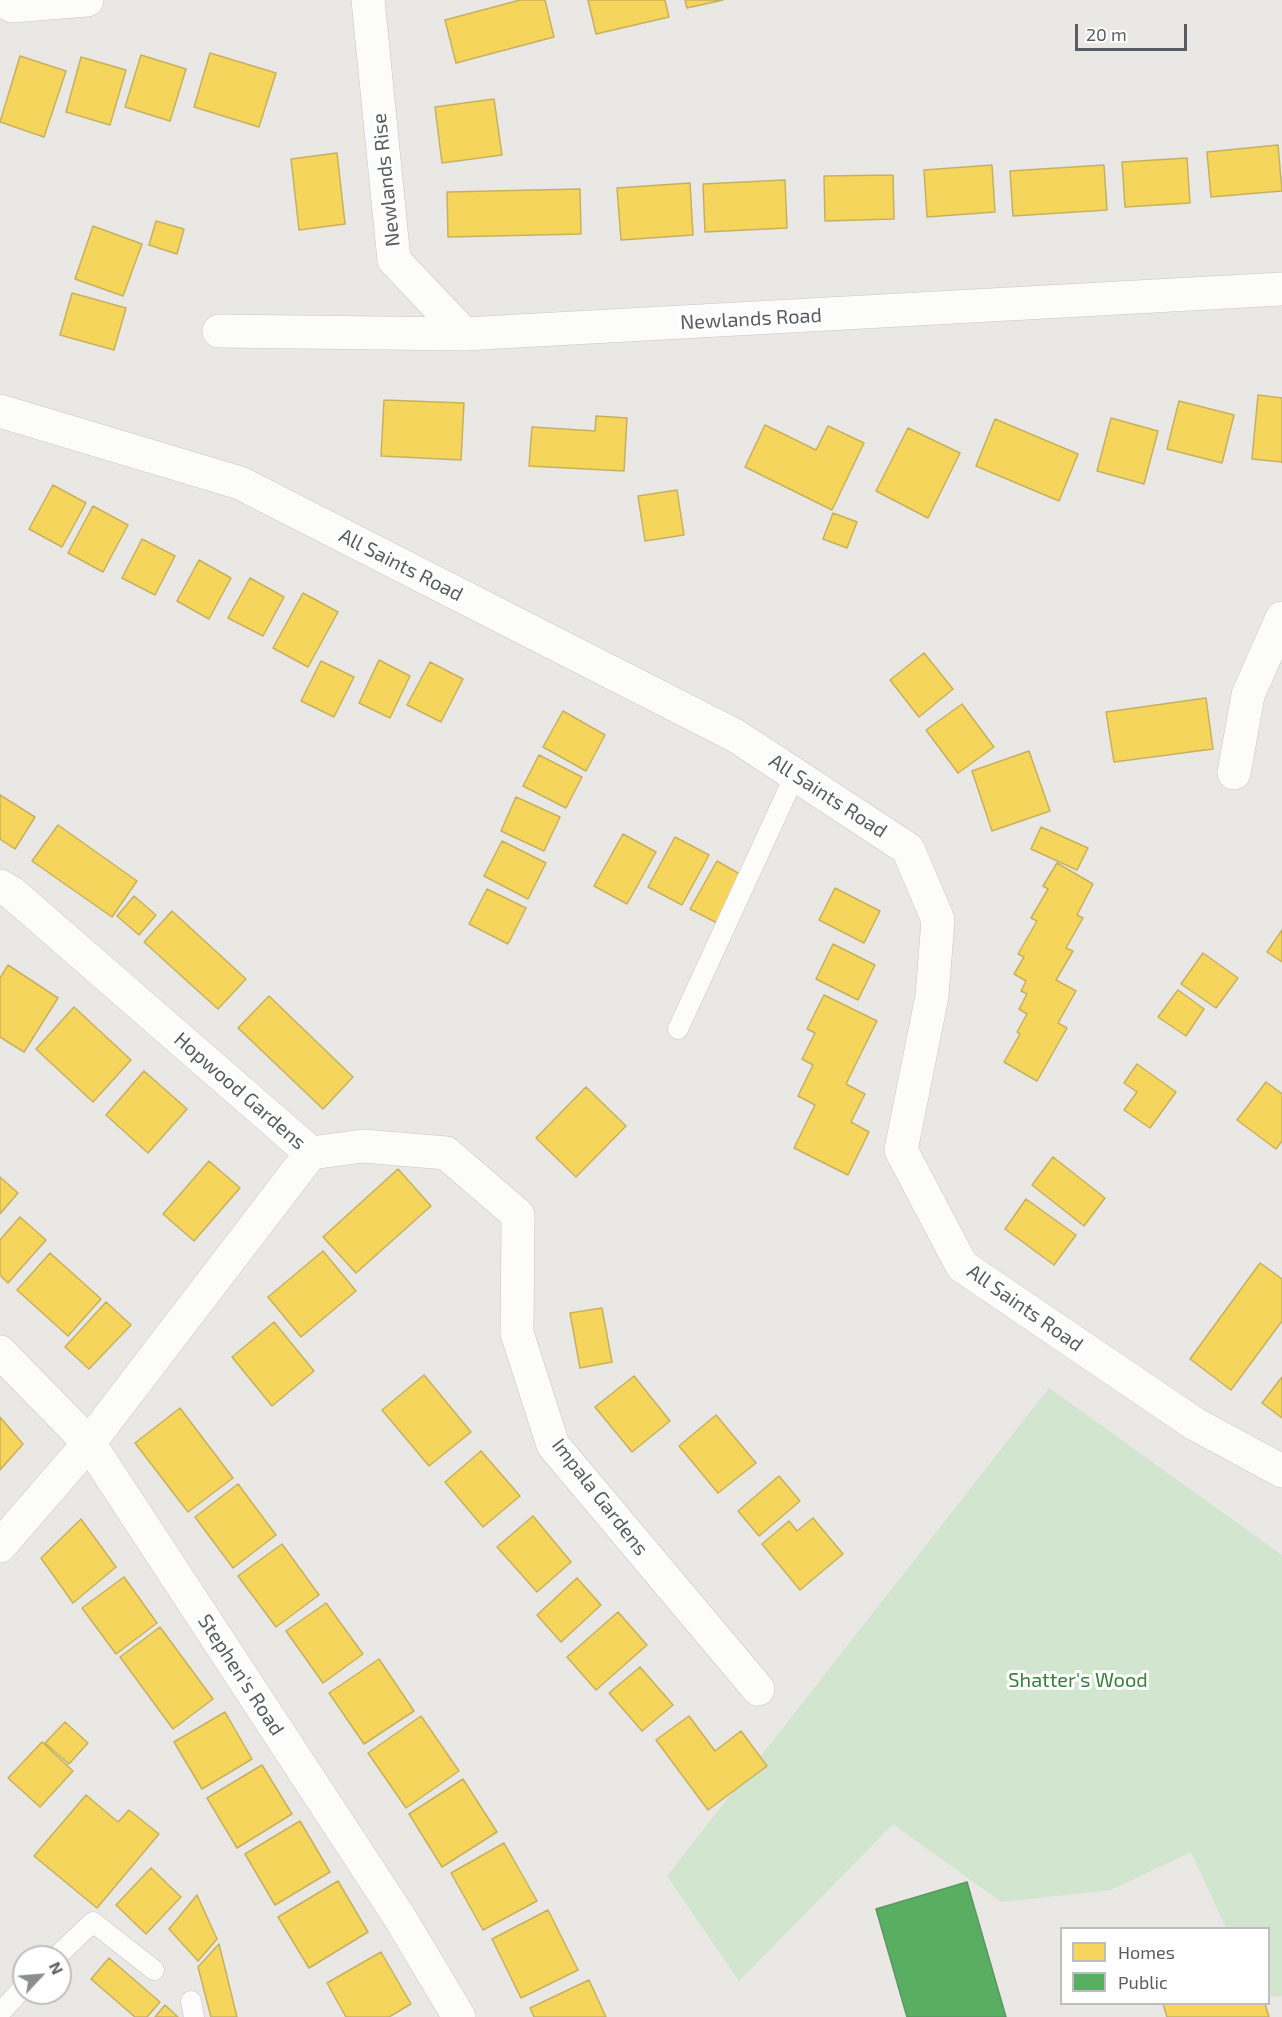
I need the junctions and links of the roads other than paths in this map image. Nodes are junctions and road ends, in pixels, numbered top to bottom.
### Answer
1 (1, 0) edge
2 (87, 0) edge
3 (368, 0) edge
4 (1282, 289) edge
5 (219, 331) dead end
6 (464, 334) junction
7 (0, 411) edge
8 (1282, 618) edge
9 (1234, 773) dead end
10 (795, 775) junction
11 (0, 886) edge
12 (678, 1029) dead end
13 (311, 1153) junction
14 (0, 1352) edge
15 (89, 1443) junction
16 (1282, 1471) edge
17 (0, 1546) edge
18 (758, 1689) dead end
19 (69, 1945) edge
20 (154, 1970) dead end
21 (12, 2000) edge
22 (0, 2013) edge
23 (459, 2017) edge

1 - 2 street
3 - 6 street, Newlands Rise
4 - 6 street, Newlands Road
5 - 6 street, Newlands Road
7 - 10 street, All Saints Road
8 - 9 street
10 - 12 lane
10 - 16 street, All Saints Road
11 - 13 street, Hopwood Gardens
13 - 15 street, Hopwood Gardens
13 - 18 street, Impala Gardens
14 - 15 street, Stephen's Road
15 - 17 street, Hopwood Gardens
15 - 23 street, Stephen's Road
19 - 20 lane
21 - 22 lane

